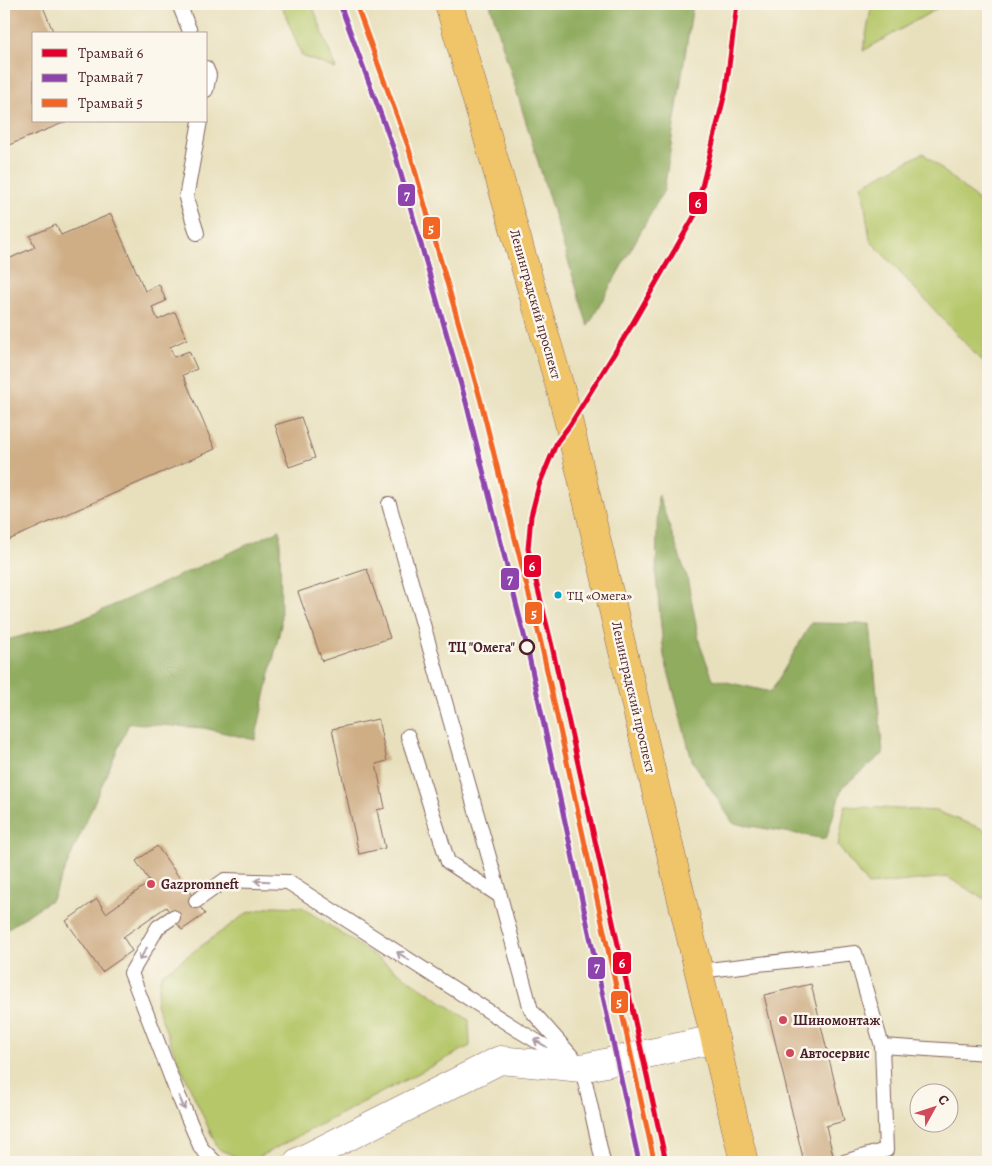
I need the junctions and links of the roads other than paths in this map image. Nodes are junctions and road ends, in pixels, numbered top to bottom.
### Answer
1 (179, 4) edge
2 (449, 4) edge
3 (191, 32) edge
4 (200, 122) edge
5 (197, 233) dead end
6 (389, 504) dead end
7 (408, 736) dead end
8 (500, 896) junction
9 (196, 901) dead end
10 (173, 917) dead end
11 (699, 971) junction
12 (715, 1040) junction
13 (882, 1046) junction
14 (988, 1053) edge
15 (582, 1068) junction
16 (216, 1162) edge
17 (298, 1162) edge
18 (603, 1162) edge
19 (744, 1162) edge
20 (844, 1162) edge

1 - 3 lane
2 - 11 main road, Ленинградский проспект
4 - 5 lane
6 - 8 lane
7 - 8 lane
8 - 15 lane
15 -> 9 lane
10 -> 16 lane
11 - 12 main road, Ленинградский проспект
11 - 13 lane
12 - 15 street
12 - 19 main road, Ленинградский проспект
13 - 14 lane
13 - 20 lane
15 - 17 street
15 - 18 lane

